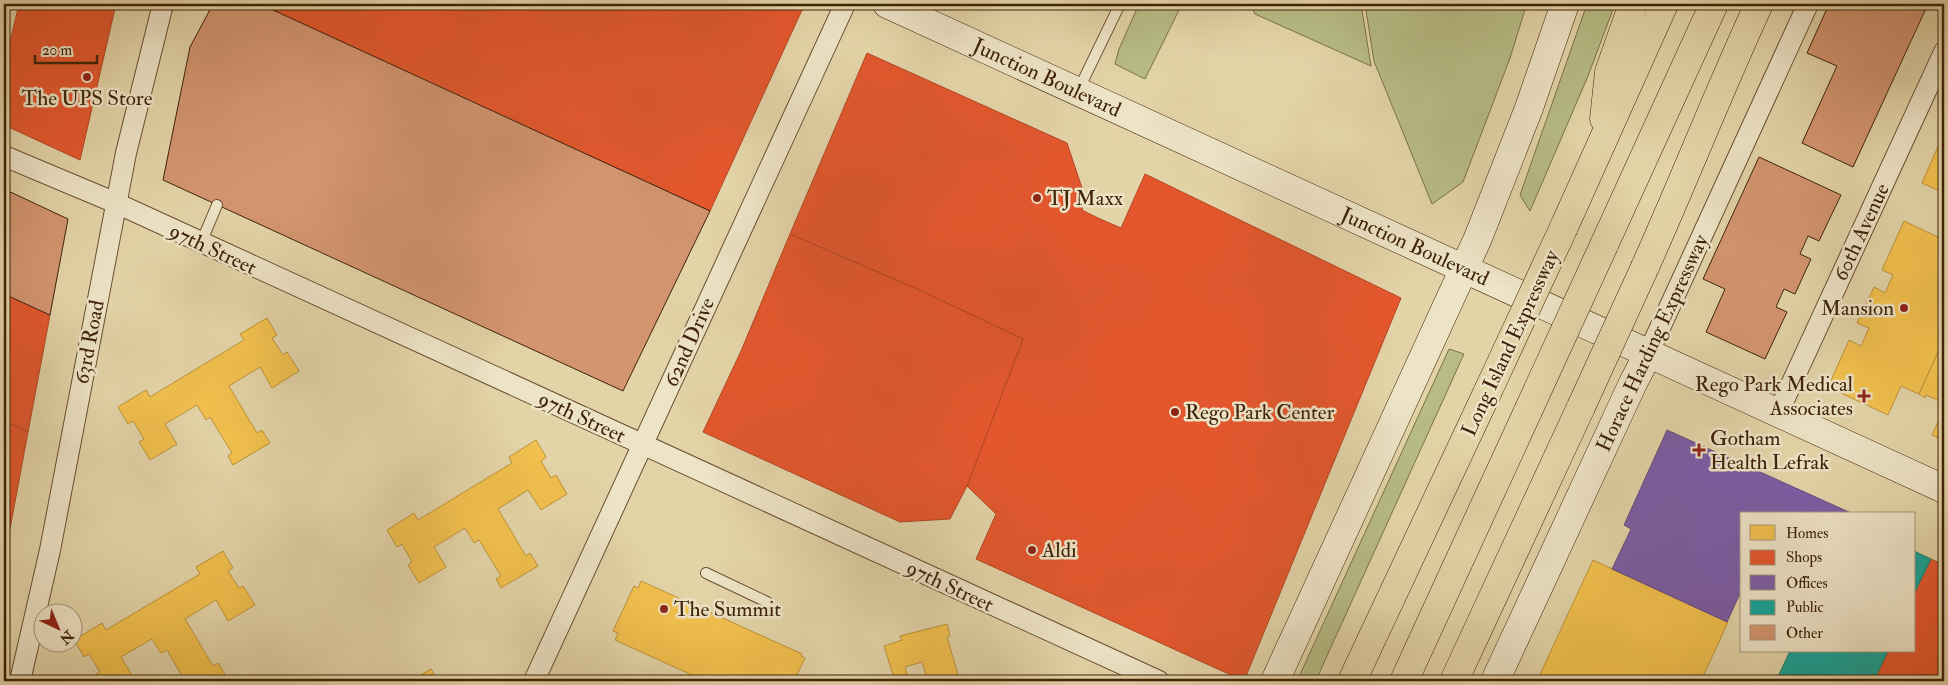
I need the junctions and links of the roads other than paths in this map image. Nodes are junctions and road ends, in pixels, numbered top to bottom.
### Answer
1 (163, 4) edge
2 (845, 4) edge
3 (886, 4) edge
4 (1120, 4) edge
5 (1565, 4) edge
6 (1633, 4) edge
7 (1664, 4) edge
8 (1714, 4) edge
9 (1759, 4) edge
10 (1772, 4) edge
11 (1808, 4) edge
12 (1944, 52) edge
13 (1078, 92) junction
14 (1601, 143) junction
15 (4, 156) edge
16 (1679, 192) junction
17 (116, 204) junction
18 (218, 205) dead end
19 (201, 243) junction
20 (1464, 268) junction
21 (1648, 354) junction
22 (1778, 413) junction
23 (642, 445) junction
24 (1944, 489) edge
25 (706, 573) dead end
26 (767, 602) dead end
27 (540, 679) edge
28 (20, 681) edge
29 (1159, 681) edge
30 (1275, 681) edge
31 (1352, 681) edge
32 (1404, 681) edge
33 (1454, 681) edge
34 (1495, 681) edge

1 - 17 street, 63rd Road
2 - 23 street, 62nd Drive
3 - 13 main road, Junction Boulevard
4 - 13 lane
5 - 20 main road
6 - 14 highway
7 - 14 highway, Long Island Expressway
8 - 32 highway, Long Island Expressway, bridge
9 - 16 highway
10 - 16 highway
11 - 21 street, Horace Harding Expressway
12 - 22 street, 60th Avenue
13 - 20 main road, Junction Boulevard
14 - 31 highway, Long Island Expressway, bridge
15 - 17 street, 97th Street
16 - 33 highway, bridge
17 - 19 street, 97th Street
17 - 28 street, 63rd Road
18 - 19 lane
19 - 23 street, 97th Street
20 - 21 main road, Junction Boulevard
20 - 30 main road
21 - 22 main road, Junction Boulevard
21 - 34 main road, Horace Harding Expressway
22 - 24 main road, Junction Boulevard
23 - 27 street, 62nd Drive
23 - 29 street, 97th Street
25 - 26 lane

